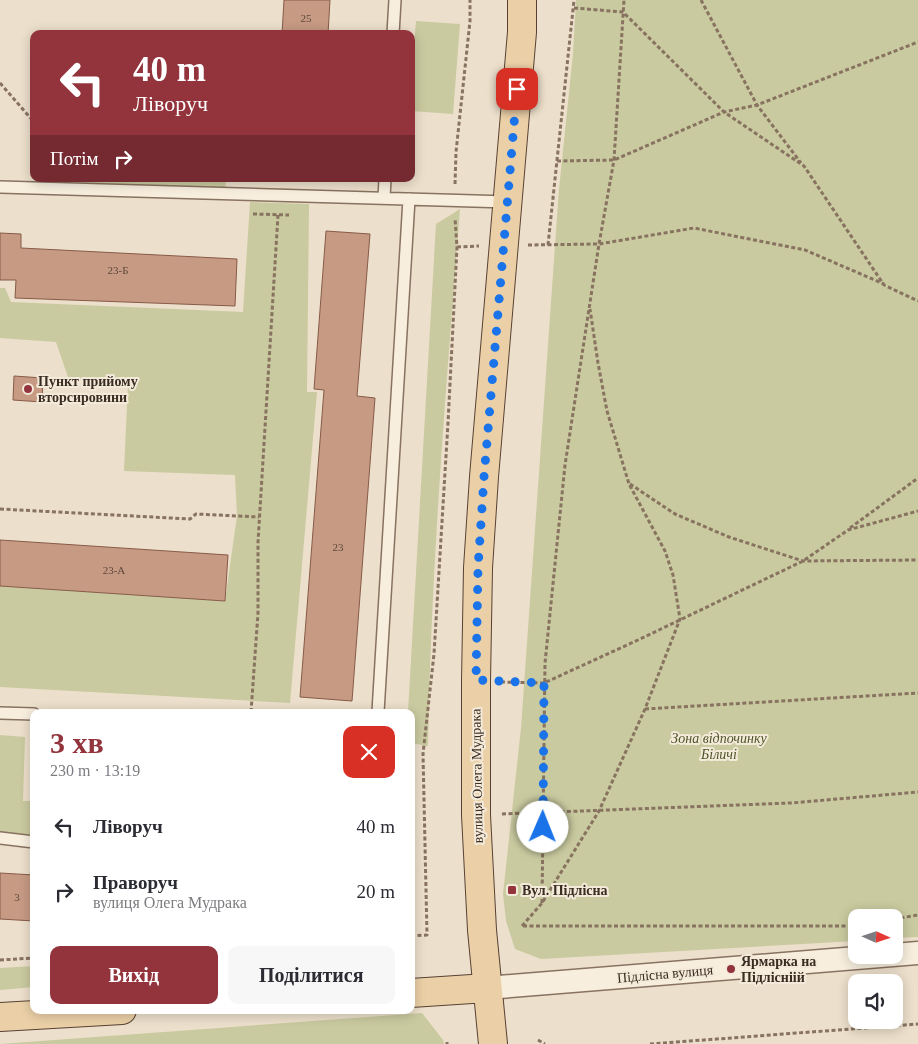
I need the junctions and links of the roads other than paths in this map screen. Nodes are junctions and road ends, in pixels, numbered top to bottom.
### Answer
1 (395, 0) edge
2 (522, 0) edge
3 (393, 30) edge
4 (385, 182) edge
5 (0, 187) edge
6 (384, 198) junction
7 (409, 199) junction
8 (508, 202) junction
9 (378, 709) edge
10 (0, 713) edge
11 (30, 714) edge
12 (0, 838) edge
13 (30, 842) edge
14 (918, 953) edge
15 (487, 988) junction
16 (415, 993) edge
17 (52, 1014) edge
18 (0, 1017) edge
19 (493, 1044) edge

1 - 3 lane
2 - 8 main road, вулиця Олега Мудрака
4 - 6 lane
5 - 6 lane
6 - 7 lane
7 - 8 lane
7 - 9 lane
8 - 15 main road, вулиця Олега Мудрака
10 - 11 lane
12 - 13 lane
14 - 15 street, Підлісна вулиця
15 - 16 main road, Підлісна вулиця
15 - 19 main road, вулиця Олега Мудрака
17 - 18 main road

